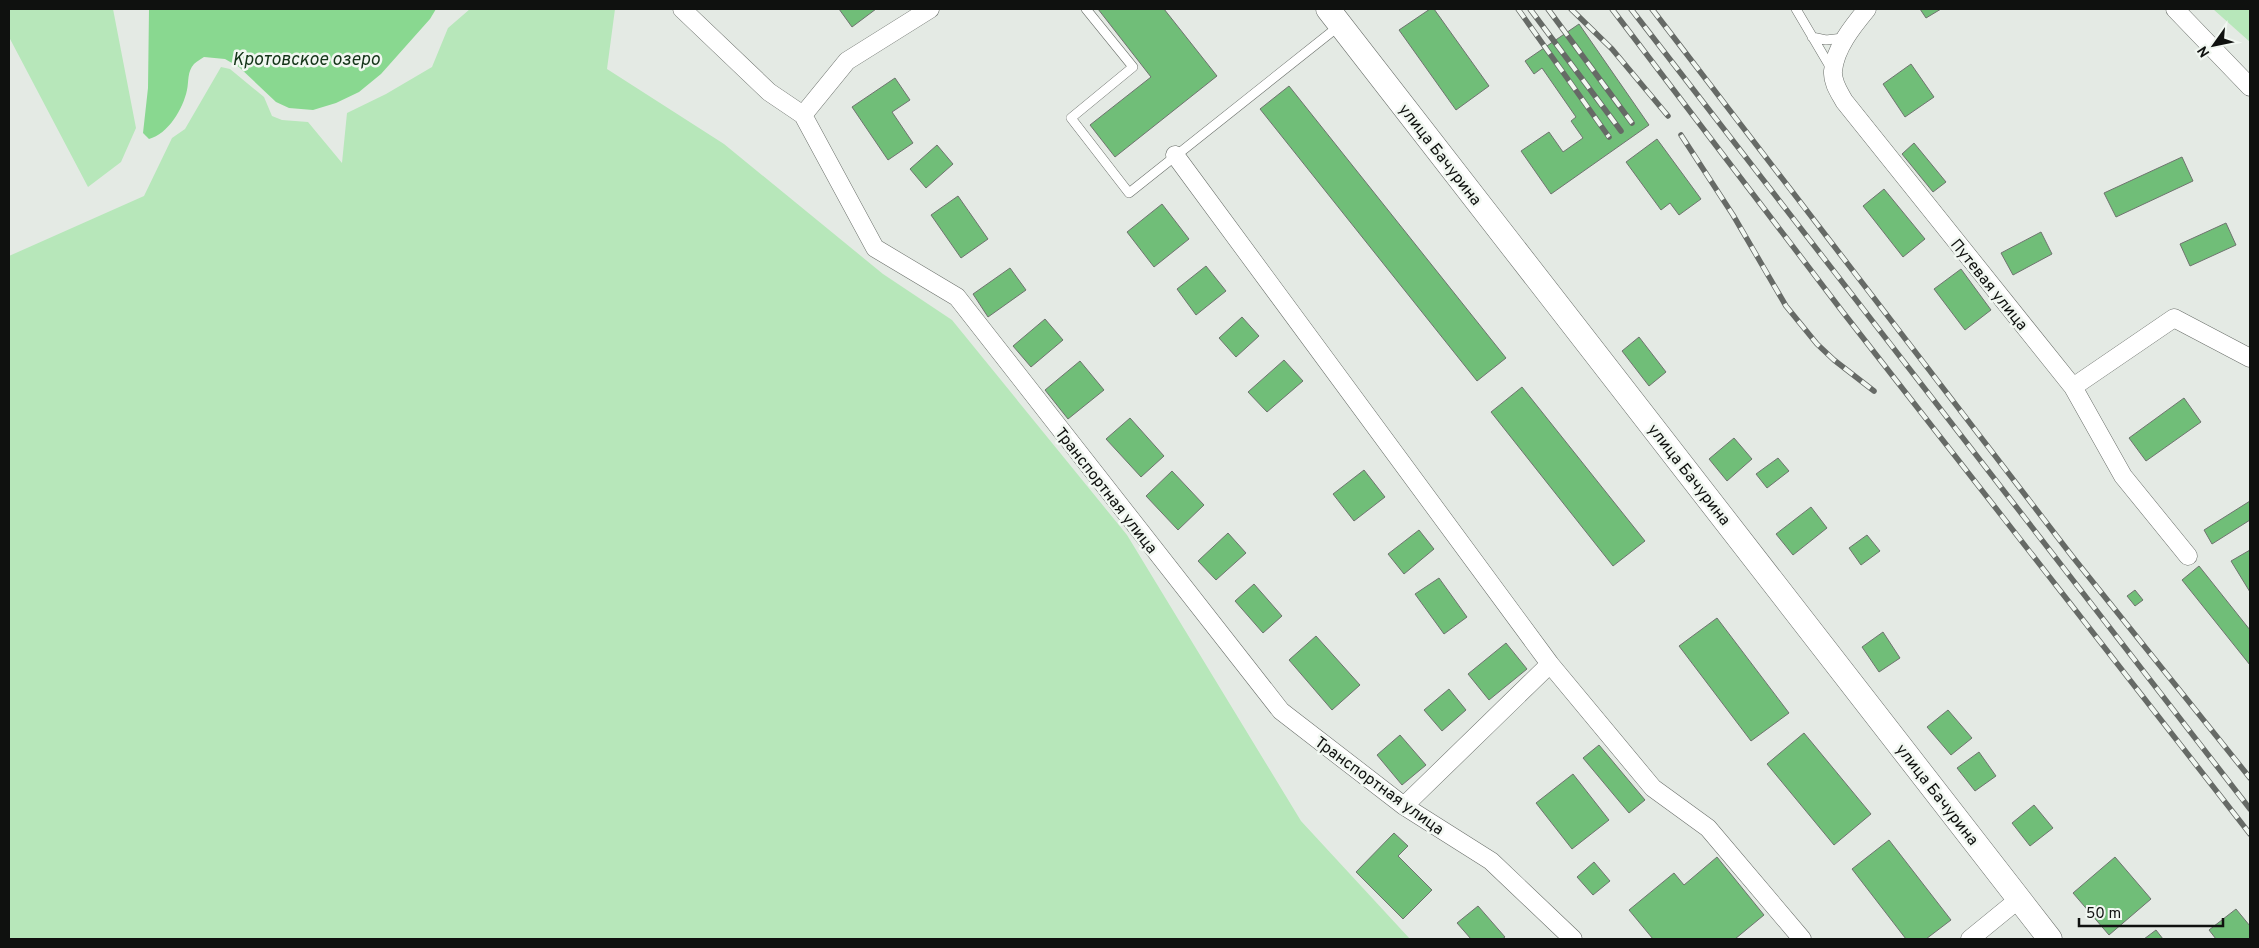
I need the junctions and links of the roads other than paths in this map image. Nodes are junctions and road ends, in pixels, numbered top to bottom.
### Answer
1 (682, 9) edge
2 (930, 9) edge
3 (1086, 9) edge
4 (1796, 9) edge
5 (1866, 9) edge
6 (2175, 9) edge
7 (1334, 16) edge
8 (1812, 37) junction
9 (1846, 37) junction
10 (1833, 72) junction
11 (2250, 88) edge
12 (803, 115) junction
13 (1175, 155) junction
14 (2250, 358) edge
15 (2073, 387) junction
16 (2188, 556) dead end
17 (1550, 664) junction
18 (1404, 806) junction
19 (2019, 899) junction
20 (1573, 939) edge
21 (1802, 939) edge
22 (1970, 939) edge
23 (2050, 939) edge

1 - 12 street, Транспортная улица
2 - 12 street
3 - 13 lane
4 - 8 lane
5 - 9 street
6 - 11 street
7 - 13 lane
7 - 19 street, улица Бачурина
8 - 9 lane
8 - 10 lane
9 - 10 street
10 - 15 street, Путевая улица
12 - 18 street, Транспортная улица
13 - 17 street
14 - 15 street
15 - 16 street, Путевая улица
17 - 18 street
17 - 21 street
18 - 20 street, Транспортная улица
19 - 22 street
19 - 23 street, улица Бачурина

